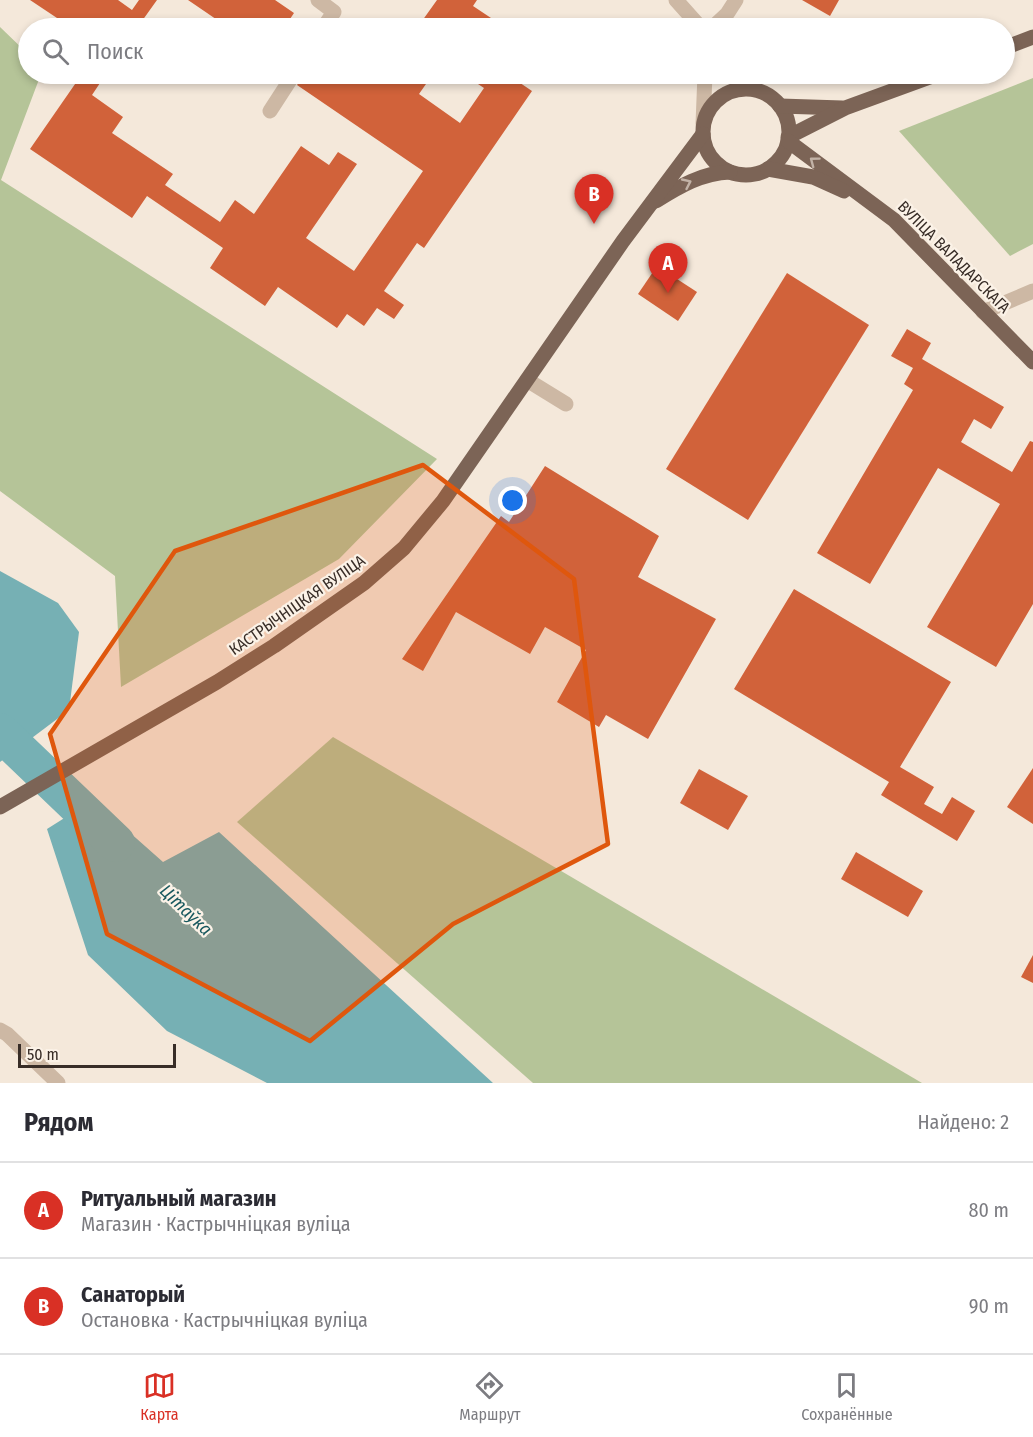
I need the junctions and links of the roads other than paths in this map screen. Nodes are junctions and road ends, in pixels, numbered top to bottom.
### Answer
1 (318, 0) edge
2 (675, 0) edge
3 (736, 0) edge
4 (330, 18) edge
5 (692, 18) edge
6 (723, 18) edge
7 (1033, 37) edge
8 (1015, 44) edge
9 (288, 84) edge
10 (705, 84) edge
11 (747, 84) edge
12 (911, 84) edge
13 (752, 89) junction
14 (780, 106) junction
15 (845, 108) junction
16 (270, 111) dead end
17 (703, 129) junction
18 (788, 139) junction
19 (768, 168) junction
20 (730, 172) junction
21 (874, 205) junction
22 (648, 206) junction
23 (1033, 291) edge
24 (983, 312) junction
25 (1033, 362) edge
26 (527, 380) junction
27 (566, 404) dead end
28 (0, 807) edge
29 (0, 1030) edge
30 (57, 1083) edge

1 - 4 street
2 - 5 street
3 - 6 street
7 - 8 main road
9 - 16 street
10 - 17 street
11 - 13 street
12 - 15 main road
13 - 14 main road
13 - 17 main road
14 - 15 main road
14 - 18 main road
15 - 18 main road
17 - 20 main road
17 - 22 main road, КАСТРЫЧНІЦКАЯ ВУЛІЦА
18 - 19 main road
21 -> 18 main road, ВУЛІЦА ВАЛАДАРСКАГА
19 - 20 main road
19 - 21 main road, ВУЛІЦА ВАЛАДАРСКАГА
22 -> 20 main road, КАСТРЫЧНІЦКАЯ ВУЛІЦА
21 - 24 main road, ВУЛІЦА ВАЛАДАРСКАГА
22 - 26 main road, КАСТРЫЧНІЦКАЯ ВУЛІЦА
23 - 24 street
24 - 25 main road, ВУЛІЦА ВАЛАДАРСКАГА
26 - 27 street
26 - 28 main road, КАСТРЫЧНІЦКАЯ ВУЛІЦА
29 - 30 street

